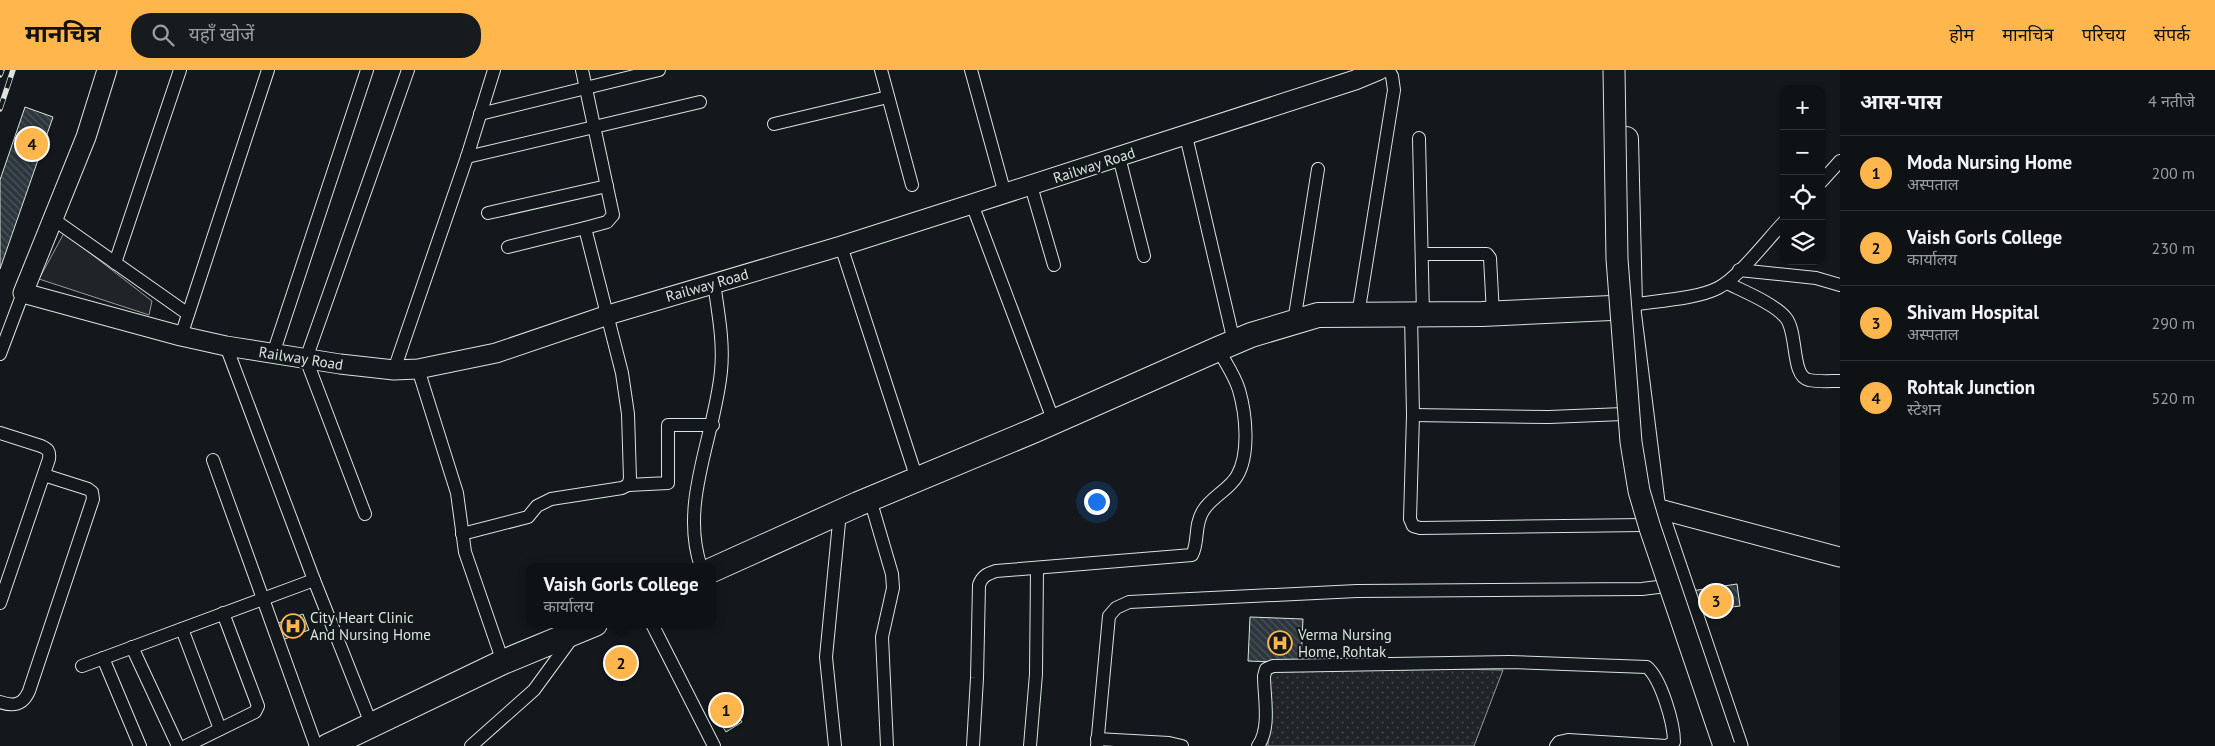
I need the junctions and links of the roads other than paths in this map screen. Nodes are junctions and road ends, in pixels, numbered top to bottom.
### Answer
1 (107, 70) edge
2 (180, 70) edge
3 (268, 70) edge
4 (367, 70) edge
5 (408, 70) edge
6 (494, 70) edge
7 (582, 70) edge
8 (659, 70) edge
9 (881, 70) edge
10 (971, 70) edge
11 (1379, 70) edge
12 (1388, 70) edge
13 (1609, 70) edge
14 (1614, 70) edge
15 (1624, 70) edge
16 (585, 87) junction
17 (888, 97) junction
18 (700, 102) dead end
19 (480, 114) junction
20 (774, 124) dead end
21 (593, 127) junction
22 (1186, 136) junction
23 (1420, 138) dead end
24 (467, 158) junction
25 (1119, 158) junction
26 (1840, 161) edge
27 (1318, 169) dead end
28 (1825, 178) edge
29 (912, 185) dead end
30 (607, 186) junction
31 (1031, 186) junction
32 (1004, 194) junction
33 (972, 204) junction
34 (488, 213) dead end
35 (53, 219) junction
36 (1780, 226) edge
37 (585, 228) junction
38 (842, 246) junction
39 (508, 247) dead end
40 (1422, 254) junction
41 (1144, 256) dead end
42 (115, 263) junction
43 (1054, 265) dead end
44 (1739, 270) junction
45 (714, 283) junction
46 (1727, 283) junction
47 (1840, 285) edge
48 (23, 293) junction
49 (1620, 307) junction
50 (188, 314) junction
51 (1493, 314) junction
52 (608, 315) junction
53 (1358, 315) junction
54 (1417, 315) junction
55 (1294, 322) junction
56 (181, 336) junction
57 (1226, 345) junction
58 (226, 346) junction
59 (0, 354) edge
60 (273, 354) junction
61 (306, 359) junction
62 (418, 369) junction
63 (394, 370) junction
64 (1840, 381) edge
65 (1623, 414) junction
66 (1412, 415) junction
67 (1054, 422) junction
68 (712, 425) junction
69 (0, 433) edge
70 (213, 460) dead end
71 (44, 475) junction
72 (917, 479) junction
73 (628, 485) junction
74 (870, 499) junction
75 (1636, 503) junction
76 (1657, 509) junction
77 (840, 512) junction
78 (365, 514) dead end
79 (1644, 526) junction
80 (462, 534) junction
81 (1840, 557) edge
82 (700, 563) edge
83 (716, 568) edge
84 (1037, 568) junction
85 (314, 580) junction
86 (1666, 586) junction
87 (263, 598) junction
88 (0, 603) edge
89 (223, 613) junction
90 (654, 628) edge
91 (182, 629) junction
92 (585, 629) edge
93 (132, 647) junction
94 (103, 658) junction
95 (503, 662) junction
96 (82, 666) dead end
97 (0, 702) edge
98 (220, 729) junction
99 (356, 736) edge
100 (1097, 743) edge
101 (140, 746) edge
102 (178, 746) edge
103 (186, 746) edge
104 (316, 746) edge
105 (328, 746) edge
106 (471, 746) edge
107 (714, 746) edge
108 (835, 746) edge
109 (888, 746) edge
110 (973, 746) edge
111 (1030, 746) edge
112 (1182, 746) edge
113 (1258, 746) edge
114 (1556, 746) edge
115 (1720, 746) edge
116 (1724, 746) edge
117 (1737, 746) edge

1 - 35 street
2 - 42 street
3 - 50 street
4 - 60 street
5 - 61 street
6 - 19 street
7 - 16 street
8 - 16 street
9 - 17 street
10 - 32 street
11 - 22 street, Railway Road
12 - 53 street
13 - 49 highway
14 - 116 main road, bridge
15 - 49 highway
16 - 19 street
16 - 21 street
17 - 20 street
17 - 29 street
18 - 21 street
19 - 24 street
21 - 24 street
21 - 30 street
22 - 25 street, Railway Road
22 - 57 street
23 - 40 street
24 - 63 street
25 - 31 street, Railway Road
25 - 41 street
26 - 28 street
27 - 55 street
30 - 34 street
30 - 37 street
31 - 32 street, Railway Road
31 - 43 street
32 - 33 street, Railway Road
33 - 38 street, Railway Road
33 - 67 street
35 - 42 street
35 - 48 street
36 - 44 street
37 - 39 street
37 - 52 street
38 - 45 street, Railway Road
38 - 72 street
40 - 51 street
40 - 54 street
42 - 50 street
44 - 46 street
44 - 47 street
45 - 52 street, Railway Road
45 - 68 street
46 - 49 street
46 - 64 street
48 - 56 street, Railway Road
48 - 59 street
49 - 51 highway
49 - 65 main road
49 - 76 main road
50 - 56 street
51 - 54 highway
52 - 62 street, Railway Road
52 - 73 street
53 - 54 highway
53 - 55 highway
54 - 66 street
55 - 57 highway
56 - 58 street, Railway Road
57 - 67 highway
57 - 84 street
58 - 60 street, Railway Road
58 - 85 street
60 - 61 street, Railway Road
61 - 63 street, Railway Road
61 - 78 street
62 - 63 street, Railway Road
62 - 80 street
65 - 66 street
65 - 75 main road
66 - 79 street
67 - 72 highway
68 - 73 street
68 - 82 street
69 - 71 street
70 - 87 street
71 - 88 street
71 - 97 street
72 - 74 highway
73 - 80 street
74 - 77 highway
74 - 109 street
75 - 76 street
75 - 79 main road
76 - 81 street
76 - 117 main road
77 - 83 highway
77 - 108 street
79 - 86 main road
80 - 95 street
84 - 110 street
84 - 111 street
85 - 87 street
85 - 99 street
86 - 100 street
86 - 115 main road
87 - 89 street
87 - 104 street
89 - 91 street
89 - 98 street
90 - 107 street
91 - 93 street
91 - 98 street
92 - 95 highway
92 - 106 street
93 - 94 street
93 - 102 street
94 - 96 street
94 - 101 street
95 - 99 highway
98 - 103 street
99 - 105 highway
100 - 112 street
113 - 114 street

